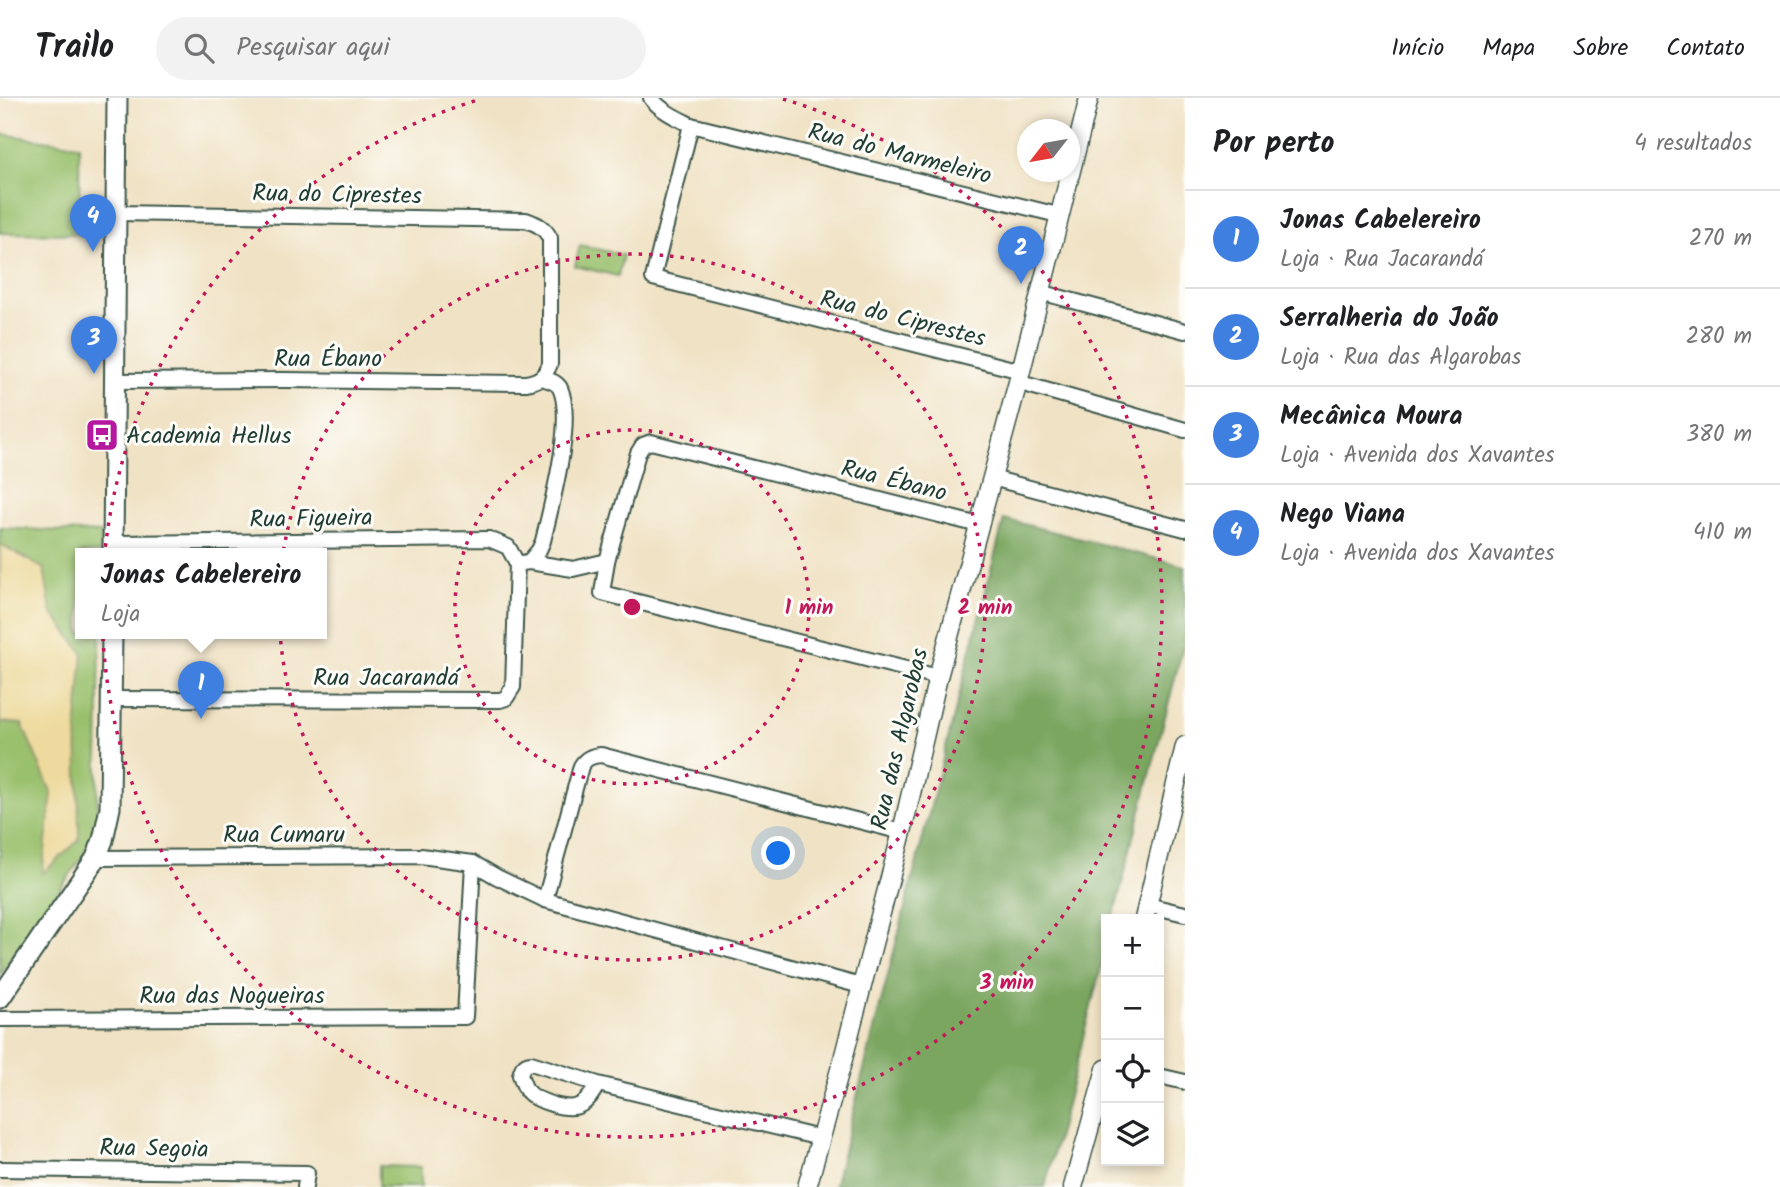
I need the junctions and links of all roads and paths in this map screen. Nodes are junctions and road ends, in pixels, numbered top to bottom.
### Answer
1 (117, 98) edge
2 (651, 98) edge
3 (1089, 98) edge
4 (691, 125) junction
5 (116, 213) junction
6 (1058, 215) junction
7 (1040, 292) junction
8 (1185, 331) edge
9 (1019, 377) junction
10 (541, 378) junction
11 (115, 381) junction
12 (1185, 430) edge
13 (992, 478) junction
14 (979, 525) junction
15 (1185, 529) edge
16 (113, 548) edge
17 (607, 561) junction
18 (523, 563) junction
19 (111, 639) edge
20 (938, 677) junction
21 (111, 699) junction
22 (1184, 751) edge
23 (902, 832) junction
24 (96, 858) junction
25 (473, 863) junction
26 (545, 900) junction
27 (1145, 912) edge
28 (1185, 914) edge
29 (861, 986) junction
30 (0, 998) edge
31 (0, 1019) edge
32 (1164, 1077) edge
33 (1185, 1082) edge
34 (598, 1084) junction
35 (1101, 1087) edge
36 (820, 1138) junction
37 (0, 1169) edge
38 (306, 1180) edge
39 (807, 1187) edge
40 (1073, 1187) edge

1 - 5 main road
2 - 4 street, Rua do Marmeleiro
3 - 6 street, Rua das Algarobas
4 - 6 street, Rua do Marmeleiro
4 - 9 street, Rua do Ciprestes
5 - 10 street, Rua do Ciprestes
5 - 11 main road
6 - 7 street, Rua das Algarobas
7 - 8 street
7 - 9 street, Rua das Algarobas
9 - 12 street, Rua do Ciprestes
9 - 13 street, Rua das Algarobas
10 - 11 street, Rua Ébano
10 - 18 street
11 - 16 main road
13 - 14 street, Rua das Algarobas
13 - 15 street
14 - 17 street, Rua Ébano
14 - 20 street, Rua das Algarobas
16 - 18 street, Rua Figueira
17 - 18 street
17 - 20 street
18 - 21 street, Rua Jacarandá
19 - 21 main road
20 - 23 street, Rua das Algarobas
21 - 24 main road
22 - 27 street
23 - 26 street
23 - 29 street, Rua das Algarobas
24 - 25 street, Rua Cumaru
24 - 30 main road
25 - 26 street
25 - 31 street, Rua das Nogueiras
26 - 29 street
27 - 28 street
29 - 36 street, Rua das Algarobas
32 - 33 street
34 - 34 street
34 - 36 street
35 - 40 street
36 - 39 street, Rua das Algarobas
37 - 38 street, Rua Segoia

